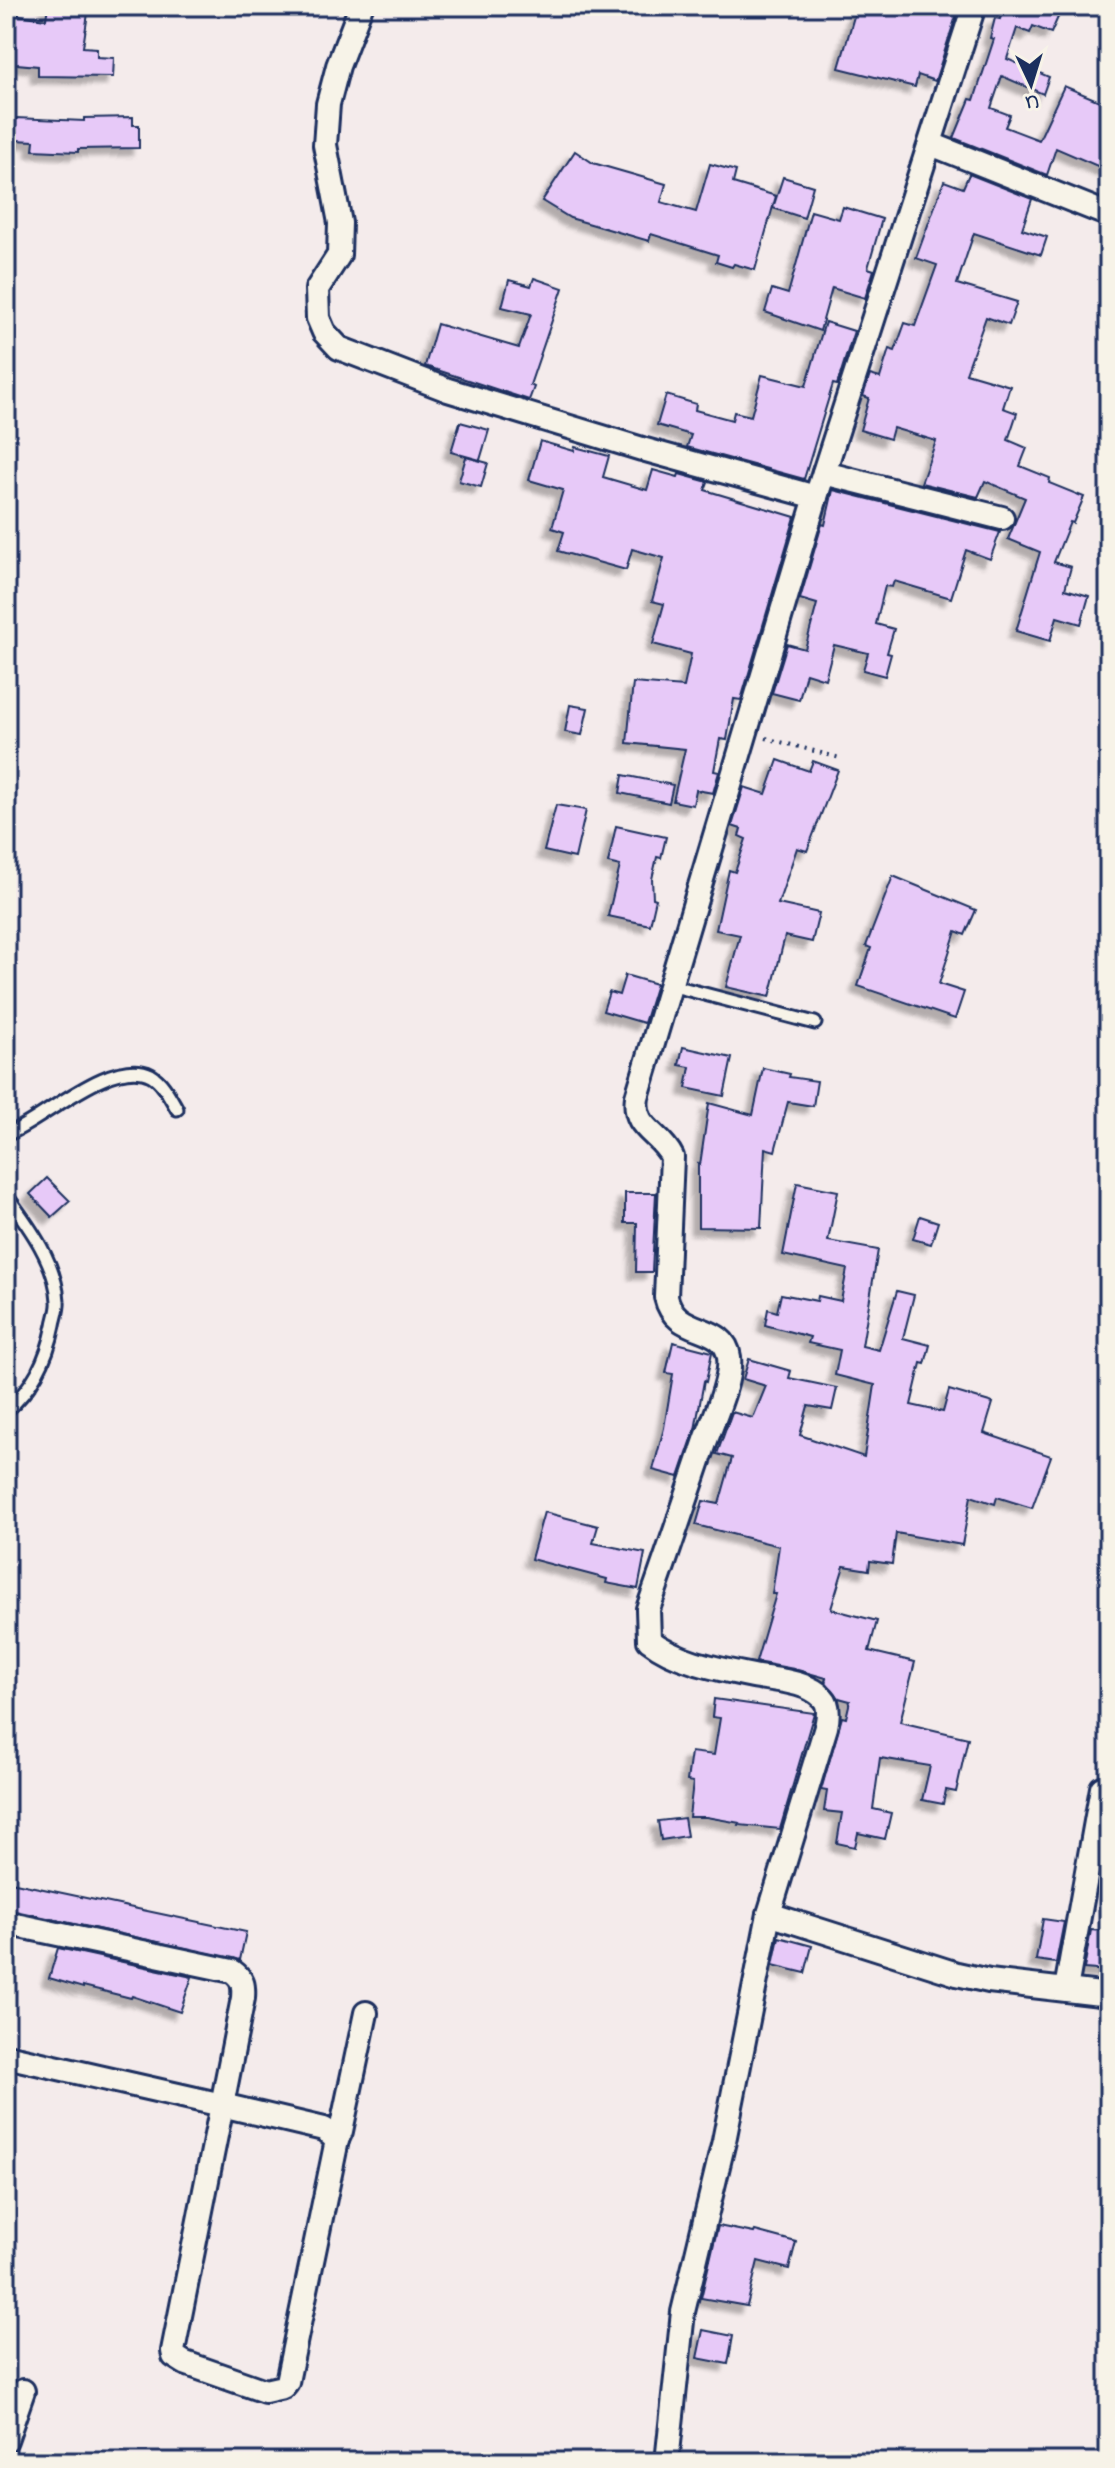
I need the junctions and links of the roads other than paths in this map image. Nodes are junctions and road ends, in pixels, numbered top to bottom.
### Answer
1 (361, 6) edge
2 (974, 6) edge
3 (931, 144) junction
4 (1109, 215) edge
5 (824, 473) junction
6 (816, 497) junction
7 (1002, 518) dead end
8 (670, 985) junction
9 (815, 1023) dead end
10 (177, 1109) dead end
11 (6, 1135) edge
12 (6, 1195) edge
13 (6, 1411) edge
14 (1102, 1788) dead end
15 (769, 1914) junction
16 (6, 1923) edge
17 (1066, 1989) junction
18 (1109, 1995) edge
19 (366, 2013) dead end
20 (6, 2056) edge
21 (222, 2105) junction
22 (337, 2140) junction
23 (23, 2391) dead end
24 (6, 2440) edge
25 (667, 2462) edge

1 - 6 street
2 - 3 street
3 - 4 street
3 - 5 street
5 - 6 street
5 - 7 street
6 - 8 street
8 - 9 lane
8 - 15 street
10 - 11 lane
12 - 13 lane
14 - 17 street
15 - 17 street
15 - 25 street
16 - 21 street
17 - 18 street
19 - 22 street
20 - 21 street
21 - 22 street
21 - 22 street
23 - 24 street

